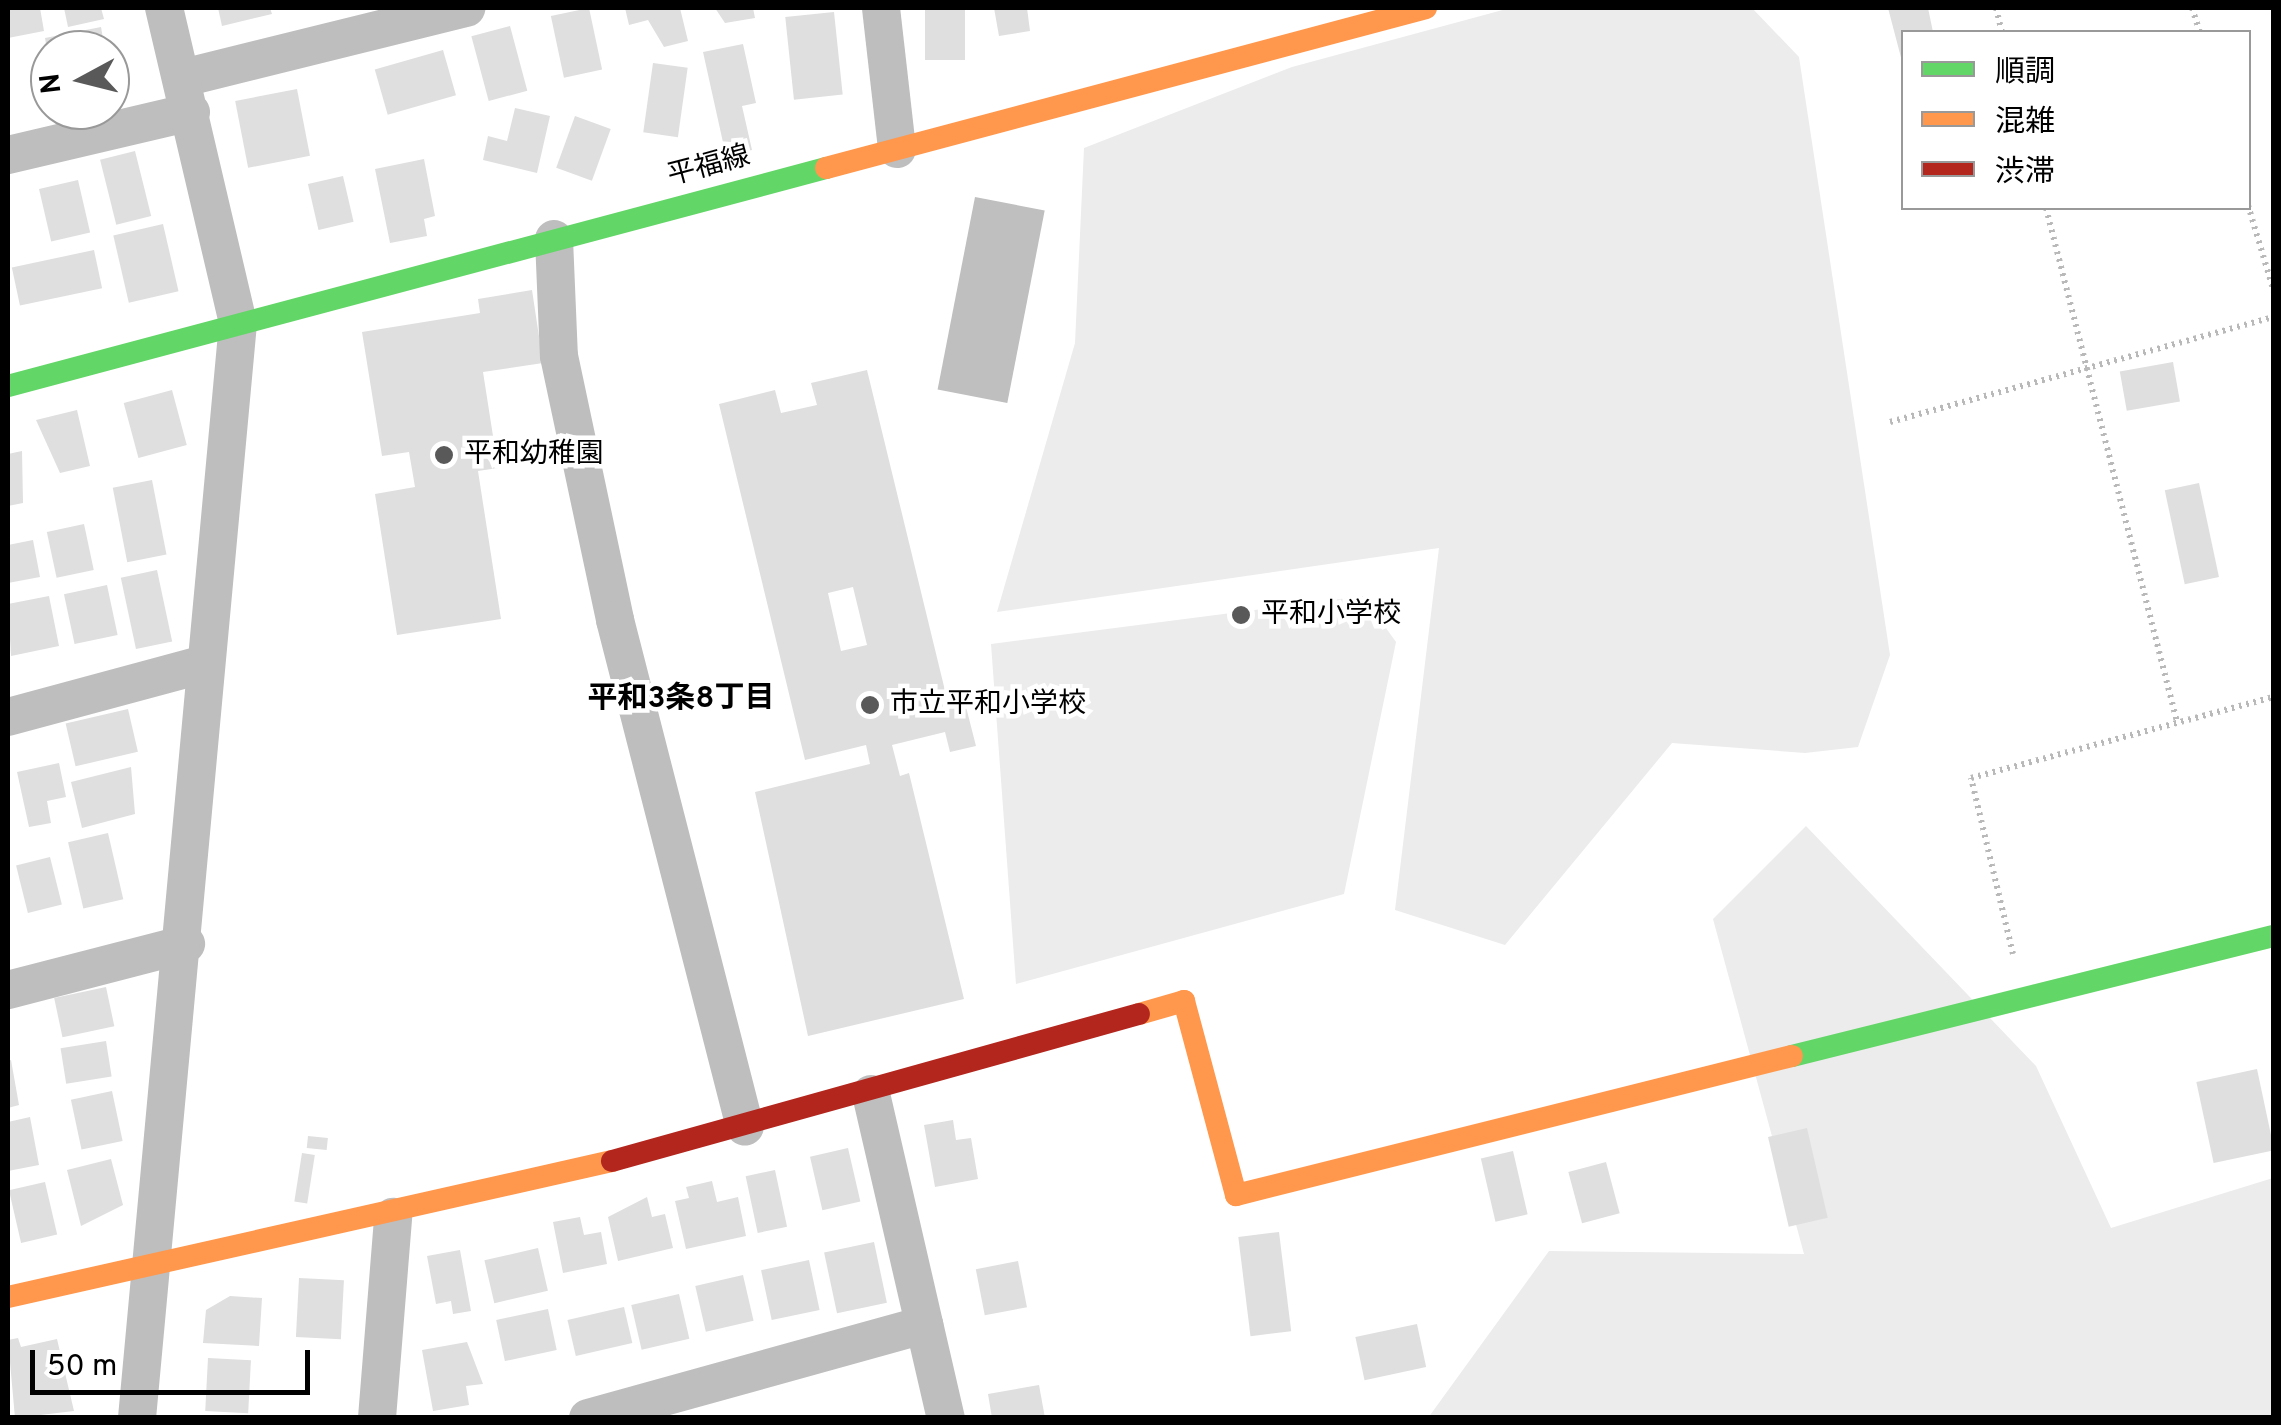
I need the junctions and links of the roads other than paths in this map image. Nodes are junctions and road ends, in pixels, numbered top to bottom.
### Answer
1 (164, 8) edge
2 (466, 8) edge
3 (882, 8) edge
4 (1403, 10) edge
5 (187, 95) junction
6 (897, 148) junction
7 (8, 155) edge
8 (554, 239) junction
9 (238, 323) junction
10 (8, 386) edge
11 (205, 664) junction
12 (8, 716) edge
13 (2274, 936) edge
14 (186, 944) junction
15 (8, 990) edge
16 (871, 1094) junction
17 (745, 1127) junction
18 (393, 1217) junction
19 (151, 1268) junction
20 (8, 1297) edge
21 (924, 1325) junction
22 (711, 1402) edge
23 (138, 1418) edge
24 (377, 1418) edge
25 (588, 1418) edge
26 (946, 1418) edge

1 - 5 street
2 - 5 street
3 - 6 street
4 - 6 street, 平福線
5 - 7 street
5 - 9 street
6 - 8 street, 平福線
8 - 9 street, 平福線
8 - 17 street
9 - 10 street, 平福線
9 - 11 street
11 - 12 street
11 - 14 street
13 - 16 street
14 - 15 street
14 - 19 street
16 - 17 street
16 - 21 street
17 - 18 street
18 - 19 street
18 - 24 street
19 - 20 street
19 - 23 street
21 - 22 street
21 - 26 street
22 - 25 street

